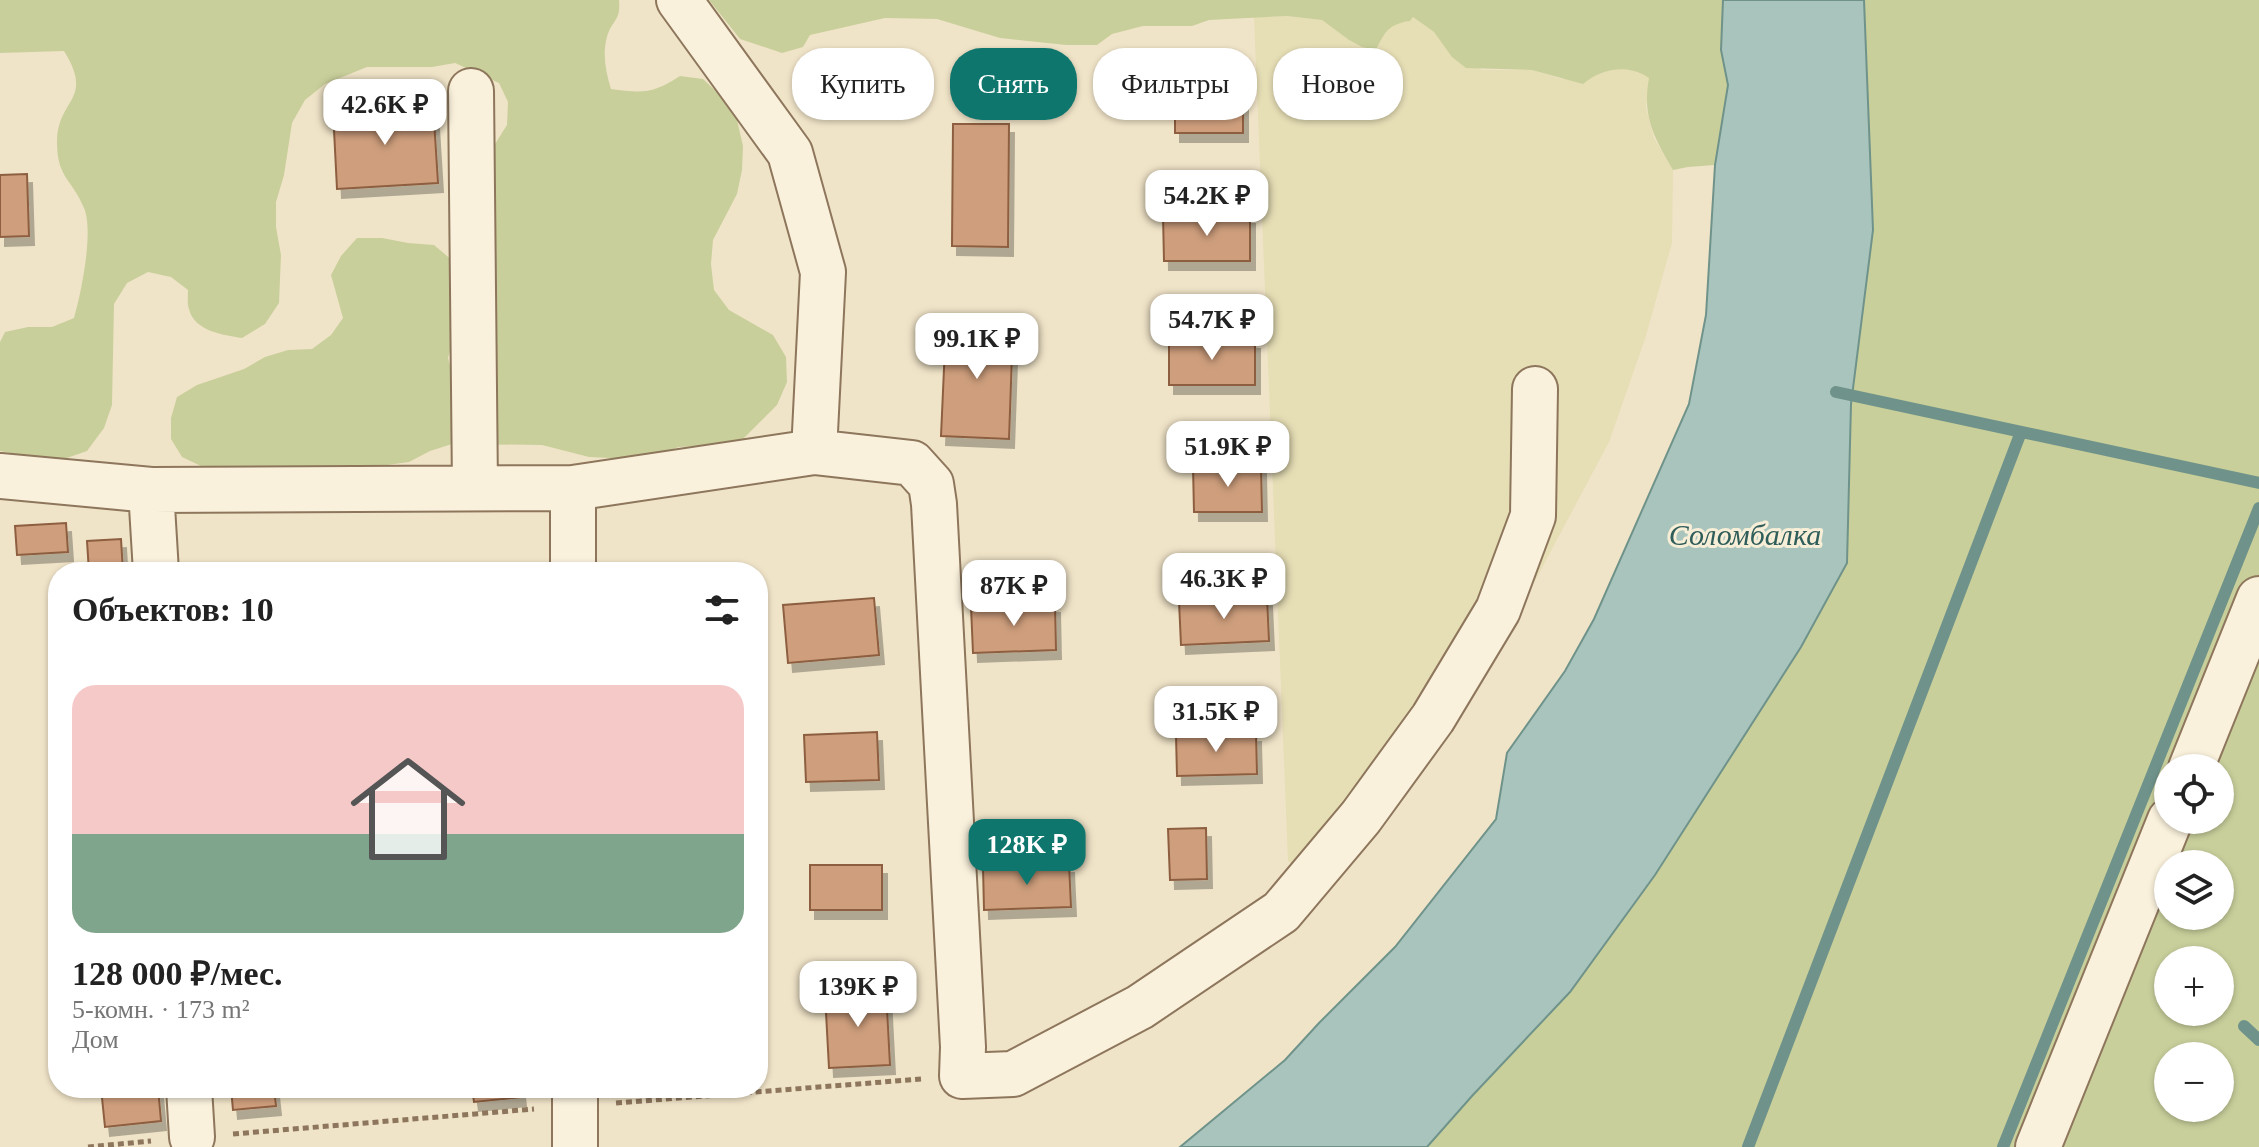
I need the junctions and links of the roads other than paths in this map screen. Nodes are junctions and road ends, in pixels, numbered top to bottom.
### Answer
1 (679, 0) edge
2 (471, 91) dead end
3 (1535, 389) dead end
4 (814, 452) junction
5 (0, 476) edge
6 (475, 488) junction
7 (573, 488) junction
8 (151, 490) junction
9 (155, 562) edge
10 (573, 562) edge
11 (2259, 599) edge
12 (2197, 754) edge
13 (2164, 834) edge
14 (190, 1098) edge
15 (575, 1098) edge
16 (192, 1137) road end
17 (575, 1147) edge
18 (2038, 1147) edge

1 - 4 street
2 - 6 street
3 - 4 street
4 - 7 street
5 - 8 street
6 - 7 street
6 - 8 street
7 - 10 street
8 - 9 street
11 - 12 street
13 - 18 street
14 - 16 street
15 - 17 street

